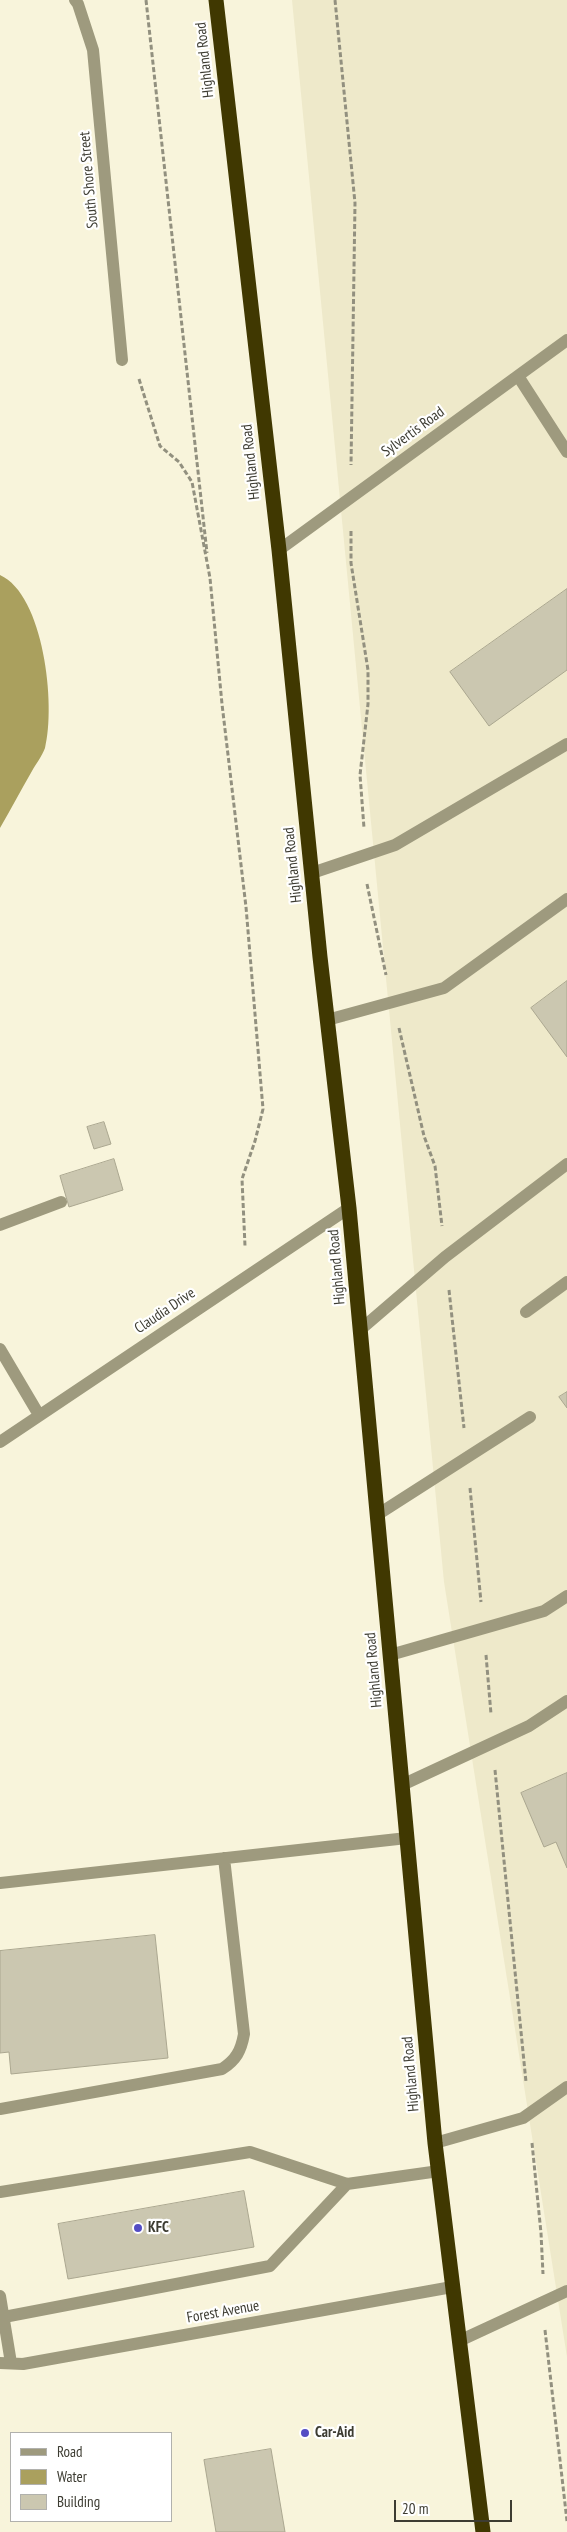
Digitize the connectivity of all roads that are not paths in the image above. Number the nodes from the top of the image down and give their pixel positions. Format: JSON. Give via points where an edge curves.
{"nodes":[{"id":1,"x":75,"y":0,"type":"edge"},
{"id":2,"x":216,"y":0,"type":"edge"},
{"id":3,"x":567,"y":340,"type":"edge"},
{"id":4,"x":122,"y":360,"type":"road end"},
{"id":5,"x":518,"y":376,"type":"junction"},
{"id":6,"x":567,"y":452,"type":"edge"},
{"id":7,"x":279,"y":550,"type":"junction"},
{"id":8,"x":567,"y":744,"type":"edge"},
{"id":9,"x":312,"y":873,"type":"junction"},
{"id":10,"x":567,"y":899,"type":"edge"},
{"id":11,"x":327,"y":1020,"type":"junction"},
{"id":12,"x":567,"y":1164,"type":"edge"},
{"id":13,"x":61,"y":1202,"type":"dead end"},
{"id":14,"x":349,"y":1208,"type":"junction"},
{"id":15,"x":0,"y":1225,"type":"edge"},
{"id":16,"x":567,"y":1282,"type":"edge"},
{"id":17,"x":526,"y":1312,"type":"dead end"},
{"id":18,"x":360,"y":1330,"type":"junction"},
{"id":19,"x":0,"y":1350,"type":"edge"},
{"id":20,"x":39,"y":1415,"type":"junction"},
{"id":21,"x":530,"y":1417,"type":"dead end"},
{"id":22,"x":0,"y":1442,"type":"edge"},
{"id":23,"x":377,"y":1515,"type":"junction"},
{"id":24,"x":567,"y":1596,"type":"edge"},
{"id":25,"x":390,"y":1655,"type":"junction"},
{"id":26,"x":567,"y":1702,"type":"edge"},
{"id":27,"x":402,"y":1785,"type":"junction"},
{"id":28,"x":408,"y":1838,"type":"junction"},
{"id":29,"x":224,"y":1858,"type":"junction"},
{"id":30,"x":0,"y":1883,"type":"edge"},
{"id":31,"x":567,"y":2087,"type":"edge"},
{"id":32,"x":0,"y":2109,"type":"edge"},
{"id":33,"x":435,"y":2144,"type":"junction"},
{"id":34,"x":439,"y":2171,"type":"junction"},
{"id":35,"x":347,"y":2184,"type":"junction"},
{"id":36,"x":0,"y":2192,"type":"edge"},
{"id":37,"x":452,"y":2287,"type":"junction"},
{"id":38,"x":567,"y":2291,"type":"edge"},
{"id":39,"x":0,"y":2296,"type":"edge"},
{"id":40,"x":4,"y":2317,"type":"junction"},
{"id":41,"x":459,"y":2340,"type":"junction"},
{"id":42,"x":6,"y":2363,"type":"edge"},
{"id":43,"x":483,"y":2532,"type":"edge"}],
"edges":[{"from":1,"to":4,"type":"street","name":"South Shore Street","via":[[93,50]]},
{"from":2,"to":7,"type":"highway","name":"Highland Road"},
{"from":3,"to":5,"type":"street","name":"Sylvertis Road"},
{"from":5,"to":6,"type":"street"},
{"from":5,"to":7,"type":"street","name":"Sylvertis Road"},
{"from":7,"to":9,"type":"highway","name":"Highland Road"},
{"from":8,"to":9,"type":"street","via":[[395,845]]},
{"from":9,"to":11,"type":"highway","name":"Highland Road"},
{"from":10,"to":11,"type":"street","via":[[444,988]]},
{"from":11,"to":14,"type":"highway","name":"Highland Road"},
{"from":12,"to":18,"type":"street","via":[[445,1257]]},
{"from":13,"to":15,"type":"street"},
{"from":14,"to":18,"type":"highway","name":"Highland Road"},
{"from":14,"to":20,"type":"street","name":"Claudia Drive"},
{"from":16,"to":17,"type":"street"},
{"from":18,"to":23,"type":"highway","name":"Highland Road"},
{"from":19,"to":20,"type":"street"},
{"from":20,"to":22,"type":"street","name":"Claudia Drive"},
{"from":21,"to":23,"type":"street"},
{"from":23,"to":25,"type":"highway","name":"Highland Road"},
{"from":24,"to":25,"type":"street","via":[[544,1611]]},
{"from":25,"to":27,"type":"highway","name":"Highland Road"},
{"from":26,"to":27,"type":"street","via":[[529,1726]]},
{"from":27,"to":28,"type":"highway","name":"Highland Road"},
{"from":28,"to":29,"type":"street"},
{"from":28,"to":33,"type":"highway","name":"Highland Road"},
{"from":29,"to":30,"type":"street"},
{"from":29,"to":32,"type":"street","via":[[244,2034],[242,2048],[234,2061],[222,2070]]},
{"from":31,"to":33,"type":"street","via":[[523,2118]]},
{"from":33,"to":34,"type":"highway","name":"Highland Road"},
{"from":34,"to":35,"type":"street"},
{"from":34,"to":37,"type":"highway","name":"Highland Road"},
{"from":35,"to":36,"type":"street","via":[[250,2152]]},
{"from":35,"to":40,"type":"street","via":[[270,2266]]},
{"from":37,"to":41,"type":"highway","name":"Highland Road"},
{"from":37,"to":42,"type":"street","name":"Forest Avenue","via":[[33,2362]]},
{"from":38,"to":41,"type":"street"},
{"from":39,"to":40,"type":"street"},
{"from":40,"to":42,"type":"street"},
{"from":41,"to":43,"type":"highway","name":"Highland Road"}]}
